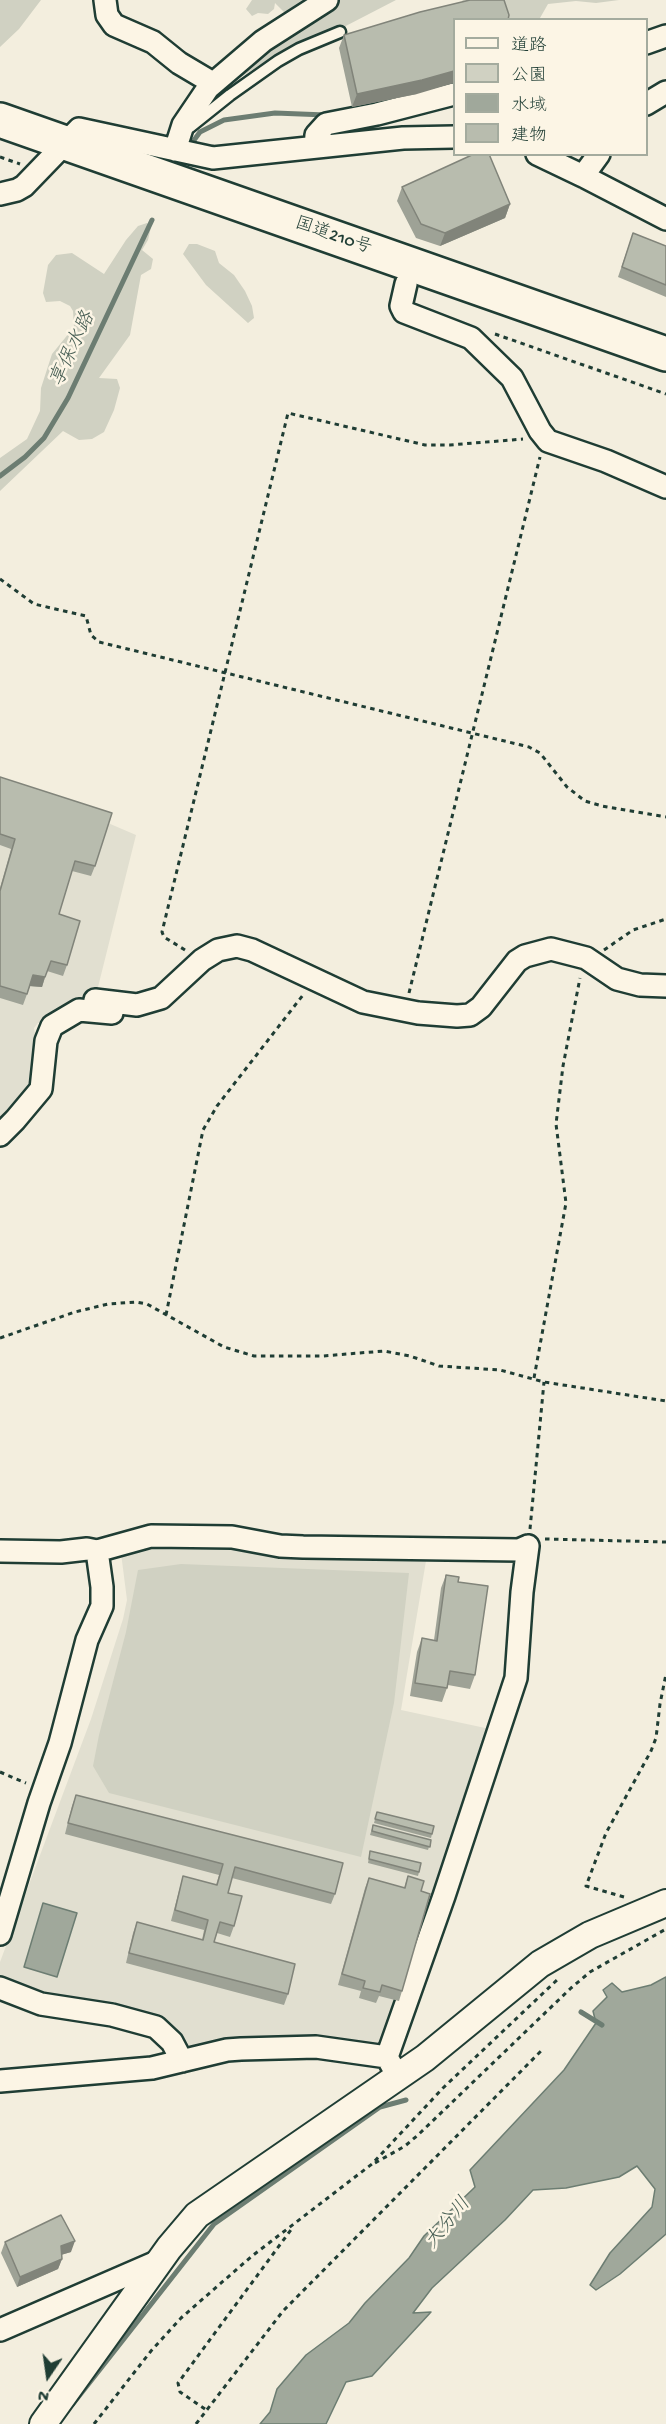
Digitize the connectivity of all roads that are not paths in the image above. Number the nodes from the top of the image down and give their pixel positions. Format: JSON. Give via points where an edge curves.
{"nodes":[{"id":1,"x":105,"y":0,"type":"edge"},
{"id":2,"x":327,"y":0,"type":"edge"},
{"id":3,"x":340,"y":32,"type":"dead end"},
{"id":4,"x":666,"y":36,"type":"edge"},
{"id":5,"x":648,"y":42,"type":"edge"},
{"id":6,"x":208,"y":88,"type":"junction"},
{"id":7,"x":666,"y":92,"type":"edge"},
{"id":8,"x":453,"y":94,"type":"edge"},
{"id":9,"x":648,"y":103,"type":"edge"},
{"id":10,"x":0,"y":120,"type":"edge"},
{"id":11,"x":453,"y":137,"type":"edge"},
{"id":12,"x":0,"y":141,"type":"edge"},
{"id":13,"x":177,"y":144,"type":"junction"},
{"id":14,"x":315,"y":147,"type":"junction"},
{"id":15,"x":58,"y":151,"type":"junction"},
{"id":16,"x":541,"y":156,"type":"edge"},
{"id":17,"x":598,"y":156,"type":"edge"},
{"id":18,"x":584,"y":176,"type":"junction"},
{"id":19,"x":0,"y":194,"type":"edge"},
{"id":20,"x":666,"y":219,"type":"edge"},
{"id":21,"x":406,"y":284,"type":"junction"},
{"id":22,"x":666,"y":354,"type":"edge"},
{"id":23,"x":666,"y":375,"type":"edge"},
{"id":24,"x":666,"y":487,"type":"edge"},
{"id":25,"x":666,"y":986,"type":"edge"},
{"id":26,"x":169,"y":992,"type":"junction"},
{"id":27,"x":95,"y":1000,"type":"dead end"},
{"id":28,"x":0,"y":1134,"type":"edge"},
{"id":29,"x":0,"y":1551,"type":"edge"},
{"id":30,"x":97,"y":1551,"type":"junction"},
{"id":31,"x":666,"y":1903,"type":"edge"},
{"id":32,"x":0,"y":1934,"type":"edge"},
{"id":33,"x":0,"y":1988,"type":"edge"},
{"id":34,"x":182,"y":2061,"type":"junction"},
{"id":35,"x":392,"y":2067,"type":"junction"},
{"id":36,"x":0,"y":2081,"type":"edge"},
{"id":37,"x":159,"y":2261,"type":"junction"},
{"id":38,"x":0,"y":2330,"type":"edge"},
{"id":39,"x":43,"y":2424,"type":"edge"}],
"edges":[{"from":1,"to":6,"type":"street","via":[[107,15],[114,25],[153,42],[206,79]]},
{"from":2,"to":6,"type":"street","via":[[264,41]]},
{"from":3,"to":13,"type":"lane","via":[[278,61],[230,95]]},
{"from":4,"to":5,"type":"street"},
{"from":6,"to":13,"type":"street","via":[[190,113]]},
{"from":7,"to":9,"type":"street"},
{"from":8,"to":14,"type":"street","via":[[327,124],[316,135]]},
{"from":10,"to":15,"type":"highway","name":"国道210号"},
{"from":11,"to":14,"type":"street"},
{"from":12,"to":15,"type":"highway","name":"国道210号"},
{"from":13,"to":14,"type":"street","via":[[213,158]]},
{"from":13,"to":15,"type":"street","via":[[79,129]]},
{"from":15,"to":19,"type":"street","via":[[24,186]]},
{"from":15,"to":21,"type":"highway","name":"国道210号"},
{"from":15,"to":22,"type":"highway","name":"国道210号"},
{"from":16,"to":18,"type":"street"},
{"from":17,"to":18,"type":"street"},
{"from":18,"to":20,"type":"street"},
{"from":21,"to":23,"type":"highway","name":"国道210号"},
{"from":21,"to":24,"type":"street","via":[[401,306],[404,312],[471,338],[512,378],[545,437]]},
{"from":25,"to":26,"type":"street","via":[[617,979],[592,962],[565,951],[545,949],[518,961],[481,1007],[470,1015],[457,1016],[363,1002],[237,946],[218,950],[202,960]]},
{"from":26,"to":27,"type":"street","via":[[137,1005]]},
{"from":26,"to":28,"type":"street","via":[[161,1003],[143,1014],[79,1010],[56,1022],[48,1032],[41,1089]]},
{"from":29,"to":30,"type":"street"},
{"from":30,"to":32,"type":"street","via":[[102,1606],[87,1640],[60,1743]]},
{"from":30,"to":35,"type":"street","via":[[152,1536],[232,1537],[303,1547],[519,1550],[528,1546],[516,1678]]},
{"from":31,"to":35,"type":"street","via":[[558,1953],[523,1976],[432,2053]]},
{"from":33,"to":34,"type":"street","via":[[41,2004],[156,2026],[172,2042]]},
{"from":34,"to":35,"type":"street","via":[[227,2050],[305,2047]]},
{"from":34,"to":36,"type":"street","via":[[141,2069]]},
{"from":35,"to":37,"type":"street","via":[[208,2206],[187,2225]]},
{"from":37,"to":38,"type":"street"},
{"from":37,"to":39,"type":"street"}]}
